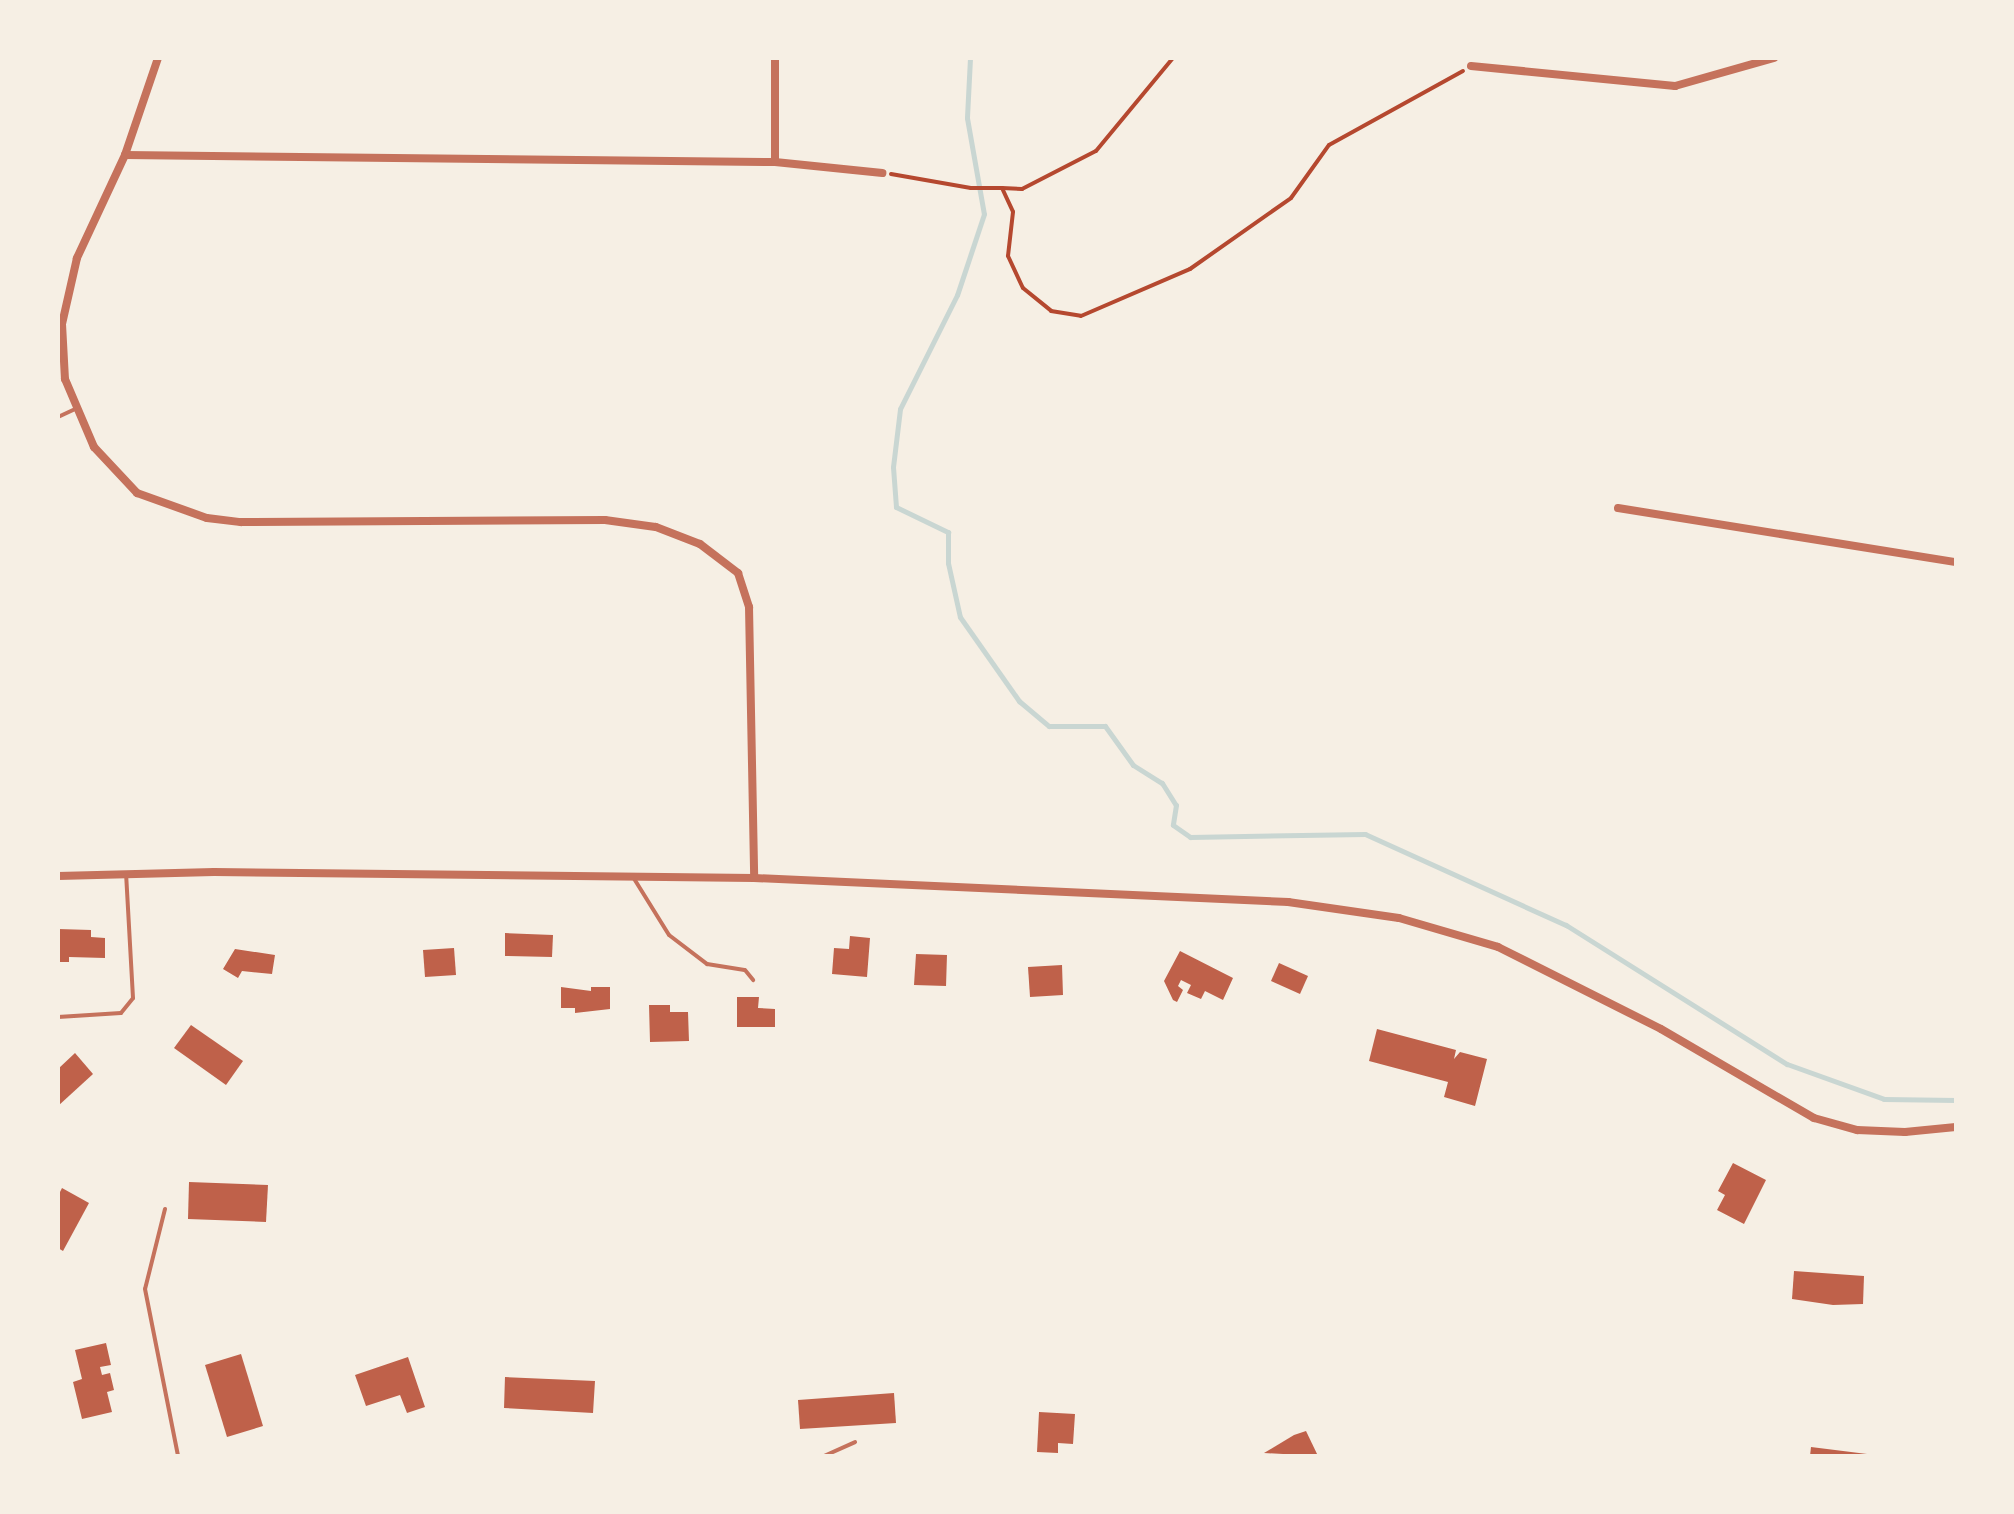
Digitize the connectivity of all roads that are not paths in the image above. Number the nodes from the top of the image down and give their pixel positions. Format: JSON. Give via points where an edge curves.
{"nodes":[{"id":1,"x":158,"y":58,"type":"edge"},
{"id":2,"x":775,"y":58,"type":"edge"},
{"id":3,"x":1774,"y":58,"type":"edge"},
{"id":4,"x":1471,"y":66,"type":"road end"},
{"id":5,"x":125,"y":155,"type":"junction"},
{"id":6,"x":776,"y":162,"type":"junction"},
{"id":7,"x":882,"y":173,"type":"road end"},
{"id":8,"x":76,"y":409,"type":"junction"},
{"id":9,"x":58,"y":417,"type":"edge"},
{"id":10,"x":1618,"y":508,"type":"dead end"},
{"id":11,"x":1956,"y":562,"type":"edge"},
{"id":12,"x":126,"y":874,"type":"junction"},
{"id":13,"x":58,"y":876,"type":"edge"},
{"id":14,"x":633,"y":876,"type":"junction"},
{"id":15,"x":754,"y":878,"type":"junction"},
{"id":16,"x":753,"y":980,"type":"dead end"},
{"id":17,"x":58,"y":1017,"type":"edge"},
{"id":18,"x":1956,"y":1127,"type":"edge"},
{"id":19,"x":165,"y":1209,"type":"dead end"},
{"id":20,"x":855,"y":1442,"type":"dead end"},
{"id":21,"x":178,"y":1456,"type":"edge"},
{"id":22,"x":824,"y":1456,"type":"edge"}],
"edges":[{"from":1,"to":5,"type":"street"},
{"from":2,"to":6,"type":"street"},
{"from":3,"to":4,"type":"street","via":[[1676,86]]},
{"from":5,"to":6,"type":"street"},
{"from":5,"to":8,"type":"street","via":[[77,258],[62,324],[65,379]]},
{"from":6,"to":7,"type":"street"},
{"from":8,"to":9,"type":"lane"},
{"from":8,"to":15,"type":"street","via":[[94,447],[137,493],[185,514],[241,522],[604,520],[656,527],[700,544],[738,574],[749,607]]},
{"from":10,"to":11,"type":"street"},
{"from":12,"to":13,"type":"street"},
{"from":12,"to":14,"type":"street"},
{"from":12,"to":17,"type":"lane","via":[[133,998],[122,1012]]},
{"from":14,"to":15,"type":"street"},
{"from":14,"to":16,"type":"lane","via":[[670,935],[707,964],[745,970]]},
{"from":15,"to":18,"type":"street","via":[[1288,902],[1399,918],[1498,947],[1661,1029],[1814,1118],[1856,1130]]},
{"from":19,"to":21,"type":"lane","via":[[145,1290]]},
{"from":20,"to":22,"type":"lane"}]}
